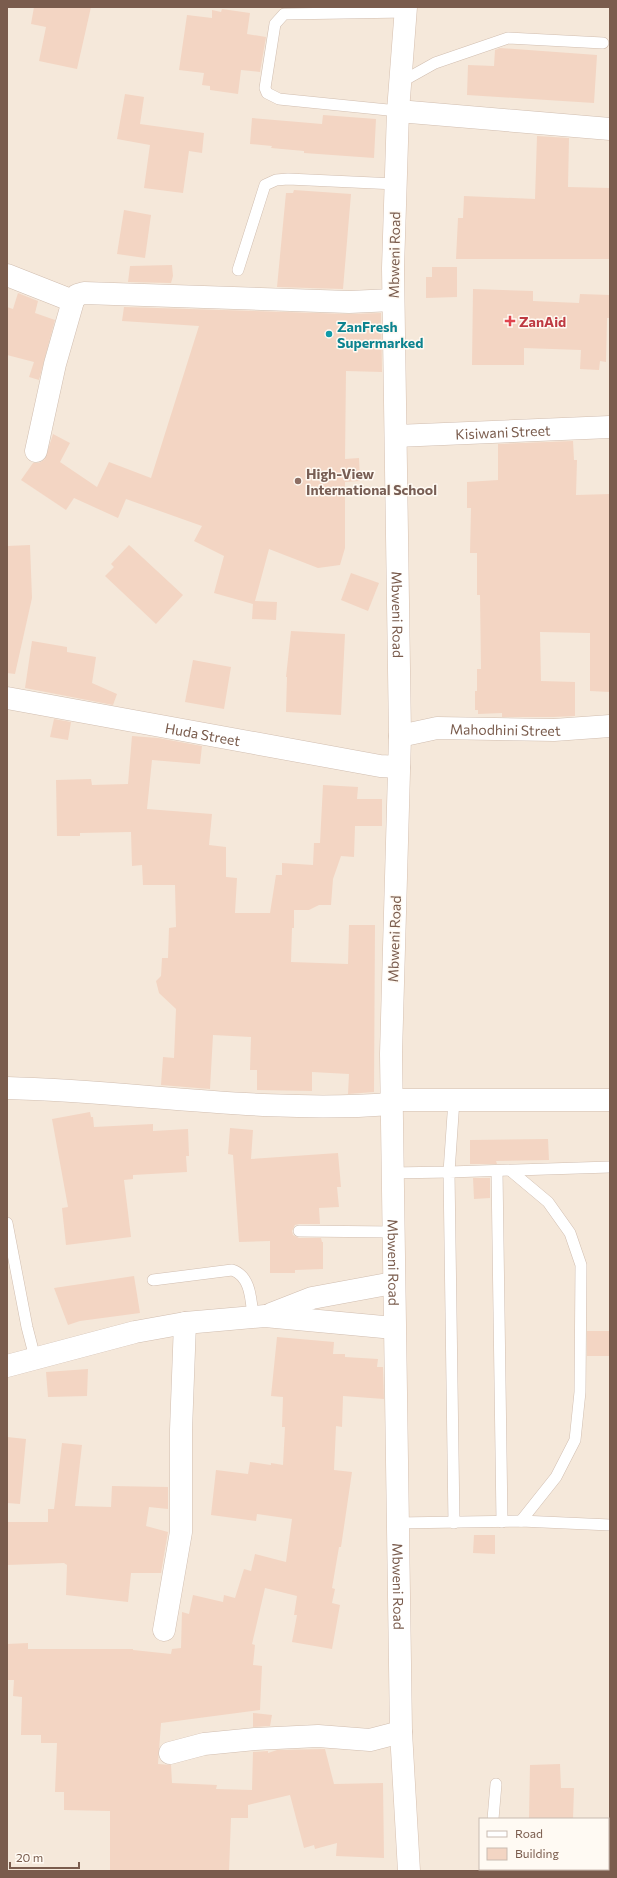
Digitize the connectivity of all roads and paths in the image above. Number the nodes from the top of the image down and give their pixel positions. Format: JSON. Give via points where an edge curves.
{"nodes":[{"id":1,"x":406,"y":10,"type":"edge"},
{"id":2,"x":603,"y":43,"type":"dead end"},
{"id":3,"x":401,"y":82,"type":"junction"},
{"id":4,"x":398,"y":111,"type":"junction"},
{"id":5,"x":610,"y":129,"type":"edge"},
{"id":6,"x":396,"y":184,"type":"junction"},
{"id":7,"x":238,"y":270,"type":"dead end"},
{"id":8,"x":7,"y":274,"type":"edge"},
{"id":9,"x":393,"y":300,"type":"junction"},
{"id":10,"x":73,"y":301,"type":"junction"},
{"id":11,"x":610,"y":427,"type":"edge"},
{"id":12,"x":396,"y":436,"type":"junction"},
{"id":13,"x":36,"y":451,"type":"dead end"},
{"id":14,"x":7,"y":698,"type":"edge"},
{"id":15,"x":610,"y":726,"type":"edge"},
{"id":16,"x":400,"y":736,"type":"junction"},
{"id":17,"x":400,"y":768,"type":"junction"},
{"id":18,"x":7,"y":1088,"type":"edge"},
{"id":19,"x":454,"y":1100,"type":"junction"},
{"id":20,"x":610,"y":1100,"type":"edge"},
{"id":21,"x":391,"y":1102,"type":"junction"},
{"id":22,"x":610,"y":1167,"type":"edge"},
{"id":23,"x":498,"y":1171,"type":"junction"},
{"id":24,"x":511,"y":1171,"type":"junction"},
{"id":25,"x":450,"y":1172,"type":"junction"},
{"id":26,"x":392,"y":1173,"type":"junction"},
{"id":27,"x":7,"y":1223,"type":"edge"},
{"id":28,"x":299,"y":1231,"type":"dead end"},
{"id":29,"x":393,"y":1232,"type":"junction"},
{"id":30,"x":153,"y":1280,"type":"dead end"},
{"id":31,"x":393,"y":1283,"type":"junction"},
{"id":32,"x":259,"y":1316,"type":"junction"},
{"id":33,"x":185,"y":1323,"type":"junction"},
{"id":34,"x":394,"y":1328,"type":"junction"},
{"id":35,"x":35,"y":1358,"type":"junction"},
{"id":36,"x":7,"y":1366,"type":"edge"},
{"id":37,"x":521,"y":1521,"type":"junction"},
{"id":38,"x":502,"y":1522,"type":"junction"},
{"id":39,"x":397,"y":1523,"type":"junction"},
{"id":40,"x":454,"y":1523,"type":"junction"},
{"id":41,"x":610,"y":1525,"type":"edge"},
{"id":42,"x":164,"y":1630,"type":"dead end"},
{"id":43,"x":401,"y":1732,"type":"junction"},
{"id":44,"x":170,"y":1754,"type":"dead end"},
{"id":45,"x":496,"y":1784,"type":"dead end"},
{"id":46,"x":493,"y":1818,"type":"edge"},
{"id":47,"x":409,"y":1871,"type":"edge"}],
"edges":[{"from":1,"to":3,"type":"street","name":"Mbweni Road"},
{"from":1,"to":4,"type":"lane","via":[[284,14],[275,24],[265,88],[268,93],[279,99]]},
{"from":2,"to":3,"type":"lane","via":[[508,38],[435,63]]},
{"from":3,"to":4,"type":"street","name":"Mbweni Road"},
{"from":4,"to":5,"type":"street"},
{"from":4,"to":6,"type":"street","name":"Mbweni Road"},
{"from":6,"to":7,"type":"lane","via":[[276,180],[265,186]]},
{"from":6,"to":9,"type":"street","name":"Mbweni Road"},
{"from":8,"to":10,"type":"street"},
{"from":9,"to":10,"type":"street","via":[[349,302],[84,293],[76,295]]},
{"from":9,"to":12,"type":"street","name":"Mbweni Road"},
{"from":10,"to":13,"type":"street","via":[[55,364]]},
{"from":11,"to":12,"type":"street","name":"Kisiwani Street"},
{"from":12,"to":16,"type":"street","name":"Mbweni Road"},
{"from":14,"to":17,"type":"street","name":"Huda Street"},
{"from":15,"to":16,"type":"street","name":"Mahodhini Street","via":[[554,730],[437,728]]},
{"from":16,"to":17,"type":"street","name":"Mbweni Road"},
{"from":17,"to":21,"type":"street","name":"Mbweni Road","via":[[390,1054]]},
{"from":18,"to":21,"type":"street","via":[[59,1089],[215,1102],[354,1107]]},
{"from":19,"to":20,"type":"street"},
{"from":19,"to":21,"type":"street"},
{"from":19,"to":25,"type":"lane"},
{"from":21,"to":26,"type":"street","name":"Mbweni Road"},
{"from":22,"to":24,"type":"lane"},
{"from":23,"to":24,"type":"lane"},
{"from":23,"to":25,"type":"lane"},
{"from":23,"to":38,"type":"lane"},
{"from":24,"to":37,"type":"lane","via":[[548,1202],[570,1233],[581,1265],[580,1392],[575,1440],[556,1476]]},
{"from":25,"to":26,"type":"lane"},
{"from":25,"to":40,"type":"lane"},
{"from":26,"to":29,"type":"street","name":"Mbweni Road"},
{"from":27,"to":35,"type":"lane"},
{"from":28,"to":29,"type":"lane"},
{"from":29,"to":31,"type":"street","name":"Mbweni Road"},
{"from":30,"to":32,"type":"lane","via":[[232,1270],[238,1272],[248,1286]]},
{"from":31,"to":32,"type":"street","via":[[312,1298]]},
{"from":31,"to":34,"type":"street","name":"Mbweni Road"},
{"from":32,"to":33,"type":"street"},
{"from":32,"to":34,"type":"street"},
{"from":33,"to":35,"type":"street","via":[[136,1332]]},
{"from":33,"to":42,"type":"street","via":[[181,1532]]},
{"from":34,"to":39,"type":"street","name":"Mbweni Road"},
{"from":35,"to":36,"type":"street"},
{"from":37,"to":38,"type":"lane"},
{"from":37,"to":41,"type":"lane"},
{"from":38,"to":40,"type":"lane"},
{"from":39,"to":40,"type":"lane"},
{"from":39,"to":43,"type":"street","name":"Mbweni Road"},
{"from":43,"to":44,"type":"street","via":[[370,1740],[318,1736],[255,1739],[204,1744]]},
{"from":43,"to":47,"type":"street","name":"Mbweni Road"},
{"from":45,"to":46,"type":"lane"}]}
